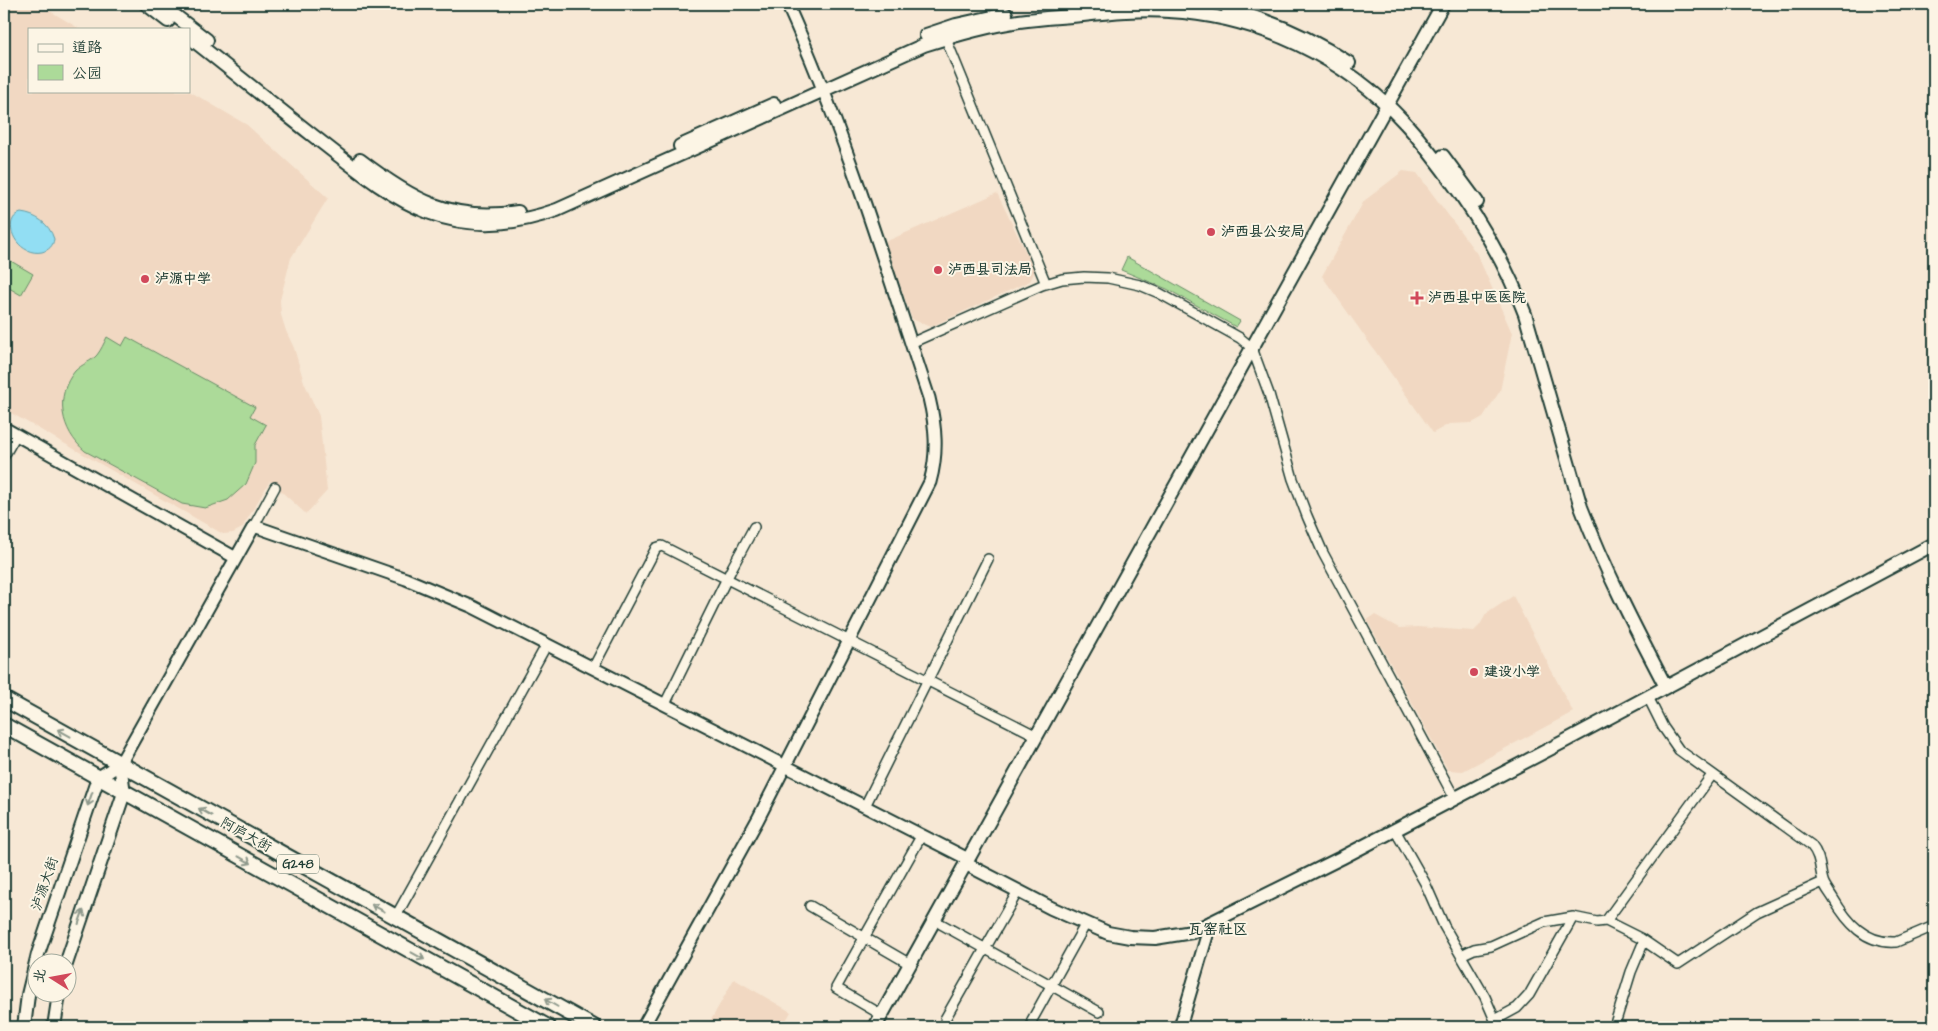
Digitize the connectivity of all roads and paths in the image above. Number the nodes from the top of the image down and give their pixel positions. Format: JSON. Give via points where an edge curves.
{"nodes":[{"id":1,"x":146,"y":4,"type":"edge"},
{"id":2,"x":160,"y":4,"type":"edge"},
{"id":3,"x":787,"y":4,"type":"edge"},
{"id":4,"x":1105,"y":4,"type":"edge"},
{"id":5,"x":1188,"y":4,"type":"edge"},
{"id":6,"x":1443,"y":4,"type":"edge"},
{"id":7,"x":1452,"y":4,"type":"edge"},
{"id":8,"x":177,"y":28,"type":"edge"},
{"id":9,"x":944,"y":34,"type":"junction"},
{"id":10,"x":190,"y":38,"type":"edge"},
{"id":11,"x":823,"y":86,"type":"junction"},
{"id":12,"x":1392,"y":104,"type":"junction"},
{"id":13,"x":1046,"y":284,"type":"junction"},
{"id":14,"x":911,"y":343,"type":"junction"},
{"id":15,"x":1254,"y":352,"type":"junction"},
{"id":16,"x":4,"y":428,"type":"edge"},
{"id":17,"x":16,"y":434,"type":"junction"},
{"id":18,"x":4,"y":456,"type":"edge"},
{"id":19,"x":275,"y":487,"type":"dead end"},
{"id":20,"x":754,"y":527,"type":"dead end"},
{"id":21,"x":253,"y":528,"type":"junction"},
{"id":22,"x":1934,"y":538,"type":"edge"},
{"id":23,"x":1934,"y":544,"type":"edge"},
{"id":24,"x":236,"y":558,"type":"junction"},
{"id":25,"x":988,"y":559,"type":"dead end"},
{"id":26,"x":727,"y":578,"type":"junction"},
{"id":27,"x":850,"y":640,"type":"junction"},
{"id":28,"x":545,"y":647,"type":"junction"},
{"id":29,"x":593,"y":668,"type":"junction"},
{"id":30,"x":928,"y":680,"type":"junction"},
{"id":31,"x":1669,"y":683,"type":"junction"},
{"id":32,"x":1648,"y":697,"type":"junction"},
{"id":33,"x":4,"y":699,"type":"edge"},
{"id":34,"x":665,"y":704,"type":"junction"},
{"id":35,"x":4,"y":725,"type":"edge"},
{"id":36,"x":1036,"y":736,"type":"junction"},
{"id":37,"x":120,"y":764,"type":"junction"},
{"id":38,"x":784,"y":769,"type":"junction"},
{"id":39,"x":1712,"y":775,"type":"junction"},
{"id":40,"x":98,"y":778,"type":"junction"},
{"id":41,"x":124,"y":792,"type":"junction"},
{"id":42,"x":1453,"y":797,"type":"junction"},
{"id":43,"x":865,"y":806,"type":"junction"},
{"id":44,"x":1395,"y":830,"type":"junction"},
{"id":45,"x":919,"y":840,"type":"junction"},
{"id":46,"x":970,"y":863,"type":"junction"},
{"id":47,"x":1823,"y":882,"type":"junction"},
{"id":48,"x":1018,"y":891,"type":"junction"},
{"id":49,"x":810,"y":906,"type":"dead end"},
{"id":50,"x":1572,"y":917,"type":"junction"},
{"id":51,"x":395,"y":918,"type":"junction"},
{"id":52,"x":1606,"y":921,"type":"junction"},
{"id":53,"x":1212,"y":922,"type":"junction"},
{"id":54,"x":941,"y":924,"type":"junction"},
{"id":55,"x":1085,"y":925,"type":"junction"},
{"id":56,"x":1934,"y":926,"type":"edge"},
{"id":57,"x":864,"y":938,"type":"junction"},
{"id":58,"x":1644,"y":941,"type":"junction"},
{"id":59,"x":985,"y":948,"type":"junction"},
{"id":60,"x":69,"y":954,"type":"edge"},
{"id":61,"x":1461,"y":955,"type":"junction"},
{"id":62,"x":910,"y":964,"type":"junction"},
{"id":63,"x":1051,"y":985,"type":"junction"},
{"id":64,"x":57,"y":1004,"type":"edge"},
{"id":65,"x":1099,"y":1012,"type":"dead end"},
{"id":66,"x":945,"y":1019,"type":"dead end"},
{"id":67,"x":1032,"y":1020,"type":"dead end"},
{"id":68,"x":883,"y":1021,"type":"edge"},
{"id":69,"x":1496,"y":1024,"type":"edge"},
{"id":70,"x":24,"y":1027,"type":"edge"},
{"id":71,"x":54,"y":1027,"type":"edge"},
{"id":72,"x":548,"y":1027,"type":"edge"},
{"id":73,"x":594,"y":1027,"type":"edge"},
{"id":74,"x":643,"y":1027,"type":"edge"},
{"id":75,"x":875,"y":1027,"type":"edge"},
{"id":76,"x":1180,"y":1027,"type":"edge"},
{"id":77,"x":1614,"y":1027,"type":"edge"}],
"edges":[{"from":1,"to":8,"type":"main road"},
{"from":2,"to":11,"type":"main road","via":[[388,182],[426,202],[464,213],[504,214],[554,202]]},
{"from":3,"to":11,"type":"street"},
{"from":4,"to":9,"type":"main road","via":[[1017,12],[975,21]]},
{"from":5,"to":12,"type":"main road","via":[[1234,12],[1282,27],[1339,57],[1370,79]]},
{"from":6,"to":12,"type":"main road"},
{"from":7,"to":12,"type":"main road"},
{"from":9,"to":11,"type":"main road"},
{"from":9,"to":12,"type":"main road","via":[[1018,21],[1117,11],[1168,11],[1214,16],[1251,25],[1306,48]]},
{"from":9,"to":13,"type":"street"},
{"from":10,"to":11,"type":"main road","via":[[389,193],[436,215],[477,223],[519,221],[557,210]]},
{"from":11,"to":14,"type":"street"},
{"from":12,"to":15,"type":"main road"},
{"from":12,"to":31,"type":"main road","via":[[1458,190],[1488,236],[1514,286],[1530,328],[1591,533],[1616,592]]},
{"from":13,"to":14,"type":"street"},
{"from":13,"to":15,"type":"street","via":[[1096,277],[1140,285],[1240,338]]},
{"from":14,"to":27,"type":"street","via":[[934,418],[933,471]]},
{"from":15,"to":36,"type":"main road"},
{"from":15,"to":42,"type":"street","via":[[1293,479],[1323,554]]},
{"from":15,"to":46,"type":"main road"},
{"from":16,"to":17,"type":"street"},
{"from":17,"to":18,"type":"street"},
{"from":17,"to":24,"type":"street"},
{"from":19,"to":21,"type":"street"},
{"from":20,"to":26,"type":"street"},
{"from":21,"to":24,"type":"street"},
{"from":21,"to":28,"type":"street","via":[[430,594]]},
{"from":22,"to":31,"type":"main road"},
{"from":23,"to":31,"type":"main road"},
{"from":24,"to":37,"type":"street"},
{"from":25,"to":30,"type":"street"},
{"from":26,"to":27,"type":"street"},
{"from":26,"to":29,"type":"street","via":[[665,546],[656,548]]},
{"from":26,"to":34,"type":"street"},
{"from":27,"to":30,"type":"street"},
{"from":27,"to":38,"type":"street"},
{"from":28,"to":29,"type":"street"},
{"from":28,"to":38,"type":"street"},
{"from":28,"to":51,"type":"street"},
{"from":29,"to":34,"type":"street"},
{"from":30,"to":36,"type":"street"},
{"from":30,"to":43,"type":"street"},
{"from":31,"to":32,"type":"main road"},
{"from":31,"to":42,"type":"main road"},
{"from":32,"to":39,"type":"street","via":[[1679,750]]},
{"from":32,"to":42,"type":"main road"},
{"from":37,"to":33,"type":"highway","name":"阿庐大街","number":"G248","one_way":true},
{"from":34,"to":38,"type":"street"},
{"from":35,"to":40,"type":"highway","name":"阿庐大街","number":"G248"},
{"from":36,"to":46,"type":"main road"},
{"from":37,"to":40,"type":"main road"},
{"from":37,"to":41,"type":"main road"},
{"from":51,"to":37,"type":"highway","name":"阿庐大街","number":"G248","one_way":true},
{"from":38,"to":43,"type":"street"},
{"from":38,"to":45,"type":"street"},
{"from":38,"to":74,"type":"street"},
{"from":39,"to":47,"type":"street","via":[[1811,845],[1820,859]]},
{"from":39,"to":52,"type":"street"},
{"from":40,"to":41,"type":"highway","name":"阿庐大街","number":"G248"},
{"from":40,"to":70,"type":"main road","name":"泸源大街","one_way":true,"via":[[38,954]]},
{"from":60,"to":41,"type":"main road","one_way":true},
{"from":41,"to":72,"type":"highway","name":"阿庐大街","number":"G248","one_way":true},
{"from":42,"to":44,"type":"main road"},
{"from":42,"to":46,"type":"main road","via":[[1190,927],[1167,932],[1131,932],[1099,924]]},
{"from":43,"to":46,"type":"street"},
{"from":44,"to":53,"type":"main road"},
{"from":44,"to":61,"type":"street"},
{"from":45,"to":46,"type":"street"},
{"from":45,"to":57,"type":"street"},
{"from":46,"to":48,"type":"main road"},
{"from":46,"to":54,"type":"main road"},
{"from":46,"to":62,"type":"main road"},
{"from":47,"to":56,"type":"street","via":[[1843,914],[1871,938],[1896,942]]},
{"from":47,"to":58,"type":"street","via":[[1757,912],[1678,964]]},
{"from":48,"to":55,"type":"main road"},
{"from":48,"to":59,"type":"street"},
{"from":49,"to":57,"type":"street"},
{"from":50,"to":52,"type":"street"},
{"from":50,"to":61,"type":"street","via":[[1544,922],[1491,946],[1474,948]]},
{"from":50,"to":69,"type":"street","via":[[1529,995]]},
{"from":73,"to":51,"type":"highway","name":"阿庐大街","number":"G248","one_way":true},
{"from":52,"to":58,"type":"street"},
{"from":53,"to":55,"type":"main road","via":[[1192,932],[1155,938],[1119,936]]},
{"from":53,"to":76,"type":"street"},
{"from":54,"to":59,"type":"street"},
{"from":54,"to":68,"type":"main road"},
{"from":55,"to":63,"type":"street"},
{"from":57,"to":62,"type":"street"},
{"from":57,"to":68,"type":"street","via":[[836,988]]},
{"from":58,"to":77,"type":"street"},
{"from":59,"to":63,"type":"street"},
{"from":59,"to":66,"type":"street"},
{"from":61,"to":69,"type":"street"},
{"from":62,"to":68,"type":"main road"},
{"from":63,"to":65,"type":"street"},
{"from":63,"to":67,"type":"street"},
{"from":64,"to":71,"type":"main road"},
{"from":68,"to":75,"type":"main road"}]}
